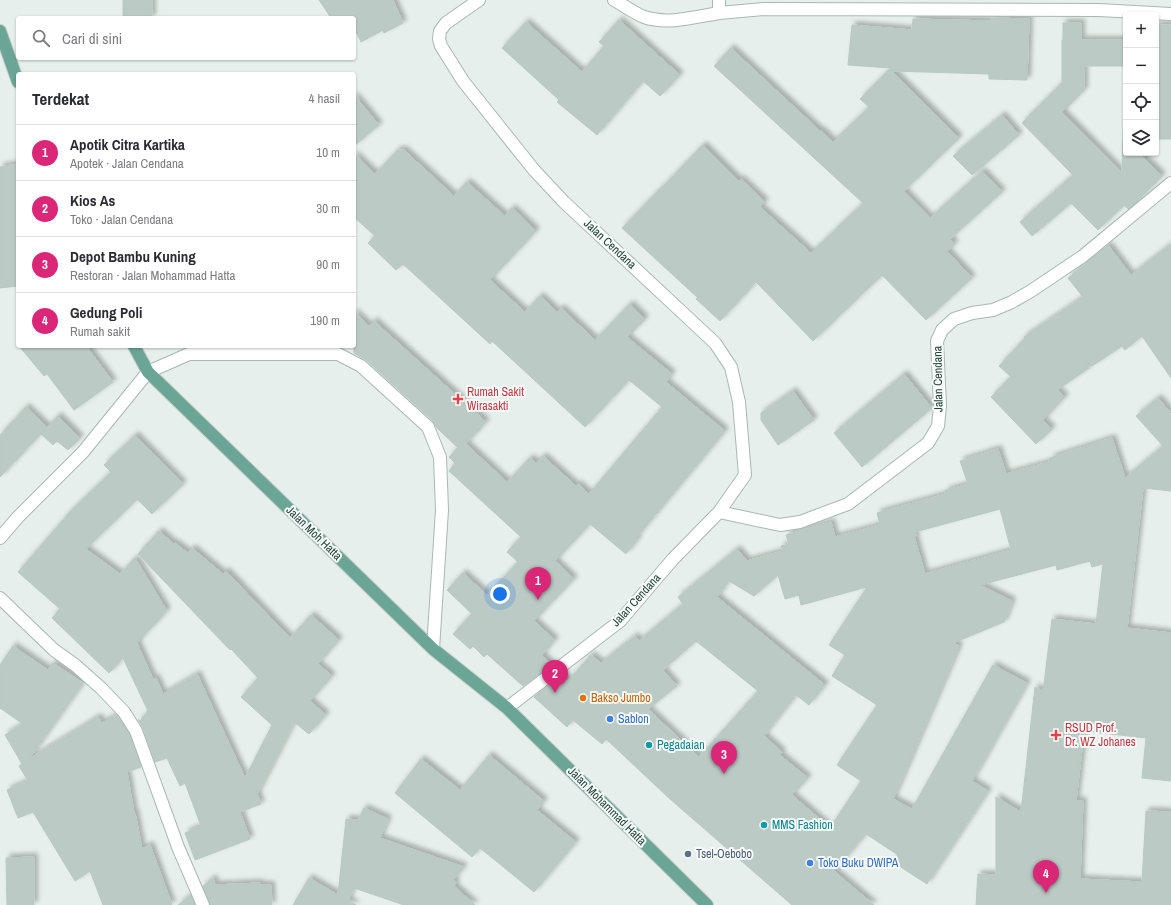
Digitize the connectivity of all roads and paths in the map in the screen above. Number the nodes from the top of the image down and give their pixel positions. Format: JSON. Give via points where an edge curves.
{"nodes":[{"id":1,"x":479,"y":0,"type":"edge"},
{"id":2,"x":614,"y":0,"type":"edge"},
{"id":3,"x":719,"y":0,"type":"edge"},
{"id":4,"x":719,"y":13,"type":"junction"},
{"id":5,"x":1171,"y":14,"type":"edge"},
{"id":6,"x":0,"y":31,"type":"edge"},
{"id":7,"x":16,"y":76,"type":"edge"},
{"id":8,"x":1171,"y":183,"type":"edge"},
{"id":9,"x":135,"y":348,"type":"edge"},
{"id":10,"x":148,"y":372,"type":"junction"},
{"id":11,"x":719,"y":512,"type":"junction"},
{"id":12,"x":0,"y":538,"type":"edge"},
{"id":13,"x":0,"y":598,"type":"edge"},
{"id":14,"x":433,"y":649,"type":"junction"},
{"id":15,"x":507,"y":708,"type":"junction"},
{"id":16,"x":204,"y":905,"type":"edge"},
{"id":17,"x":707,"y":905,"type":"edge"}],
"edges":[{"from":1,"to":11,"type":"street","name":"Jalan Cendana","via":[[446,23],[440,31],[441,46],[463,81],[534,170],[564,202],[715,343],[732,367],[739,402],[745,475]]},
{"from":2,"to":4,"type":"street","via":[[643,16],[659,20]]},
{"from":3,"to":4,"type":"street"},
{"from":4,"to":5,"type":"street","via":[[764,9],[1099,10]]},
{"from":6,"to":7,"type":"main road"},
{"from":8,"to":11,"type":"street","name":"Jalan Cendana","via":[[1083,256],[1031,292],[993,310],[954,319],[942,330],[937,341],[940,406],[938,426],[928,443],[848,504],[800,522],[780,525]]},
{"from":9,"to":10,"type":"main road","name":"Jalan Moh Hatta"},
{"from":10,"to":12,"type":"street","via":[[83,452]]},
{"from":10,"to":14,"type":"main road","name":"Jalan Moh Hatta"},
{"from":10,"to":14,"type":"street","via":[[189,354],[338,354],[361,366],[428,427],[440,458],[442,510]]},
{"from":11,"to":15,"type":"street","name":"Jalan Cendana","via":[[673,559],[620,621]]},
{"from":13,"to":16,"type":"street","via":[[54,650],[76,665],[124,712],[136,731],[178,847]]},
{"from":14,"to":15,"type":"main road","name":"Jalan Moh Hatta"},
{"from":15,"to":17,"type":"main road","name":"Jalan Mohammad Hatta"}]}
